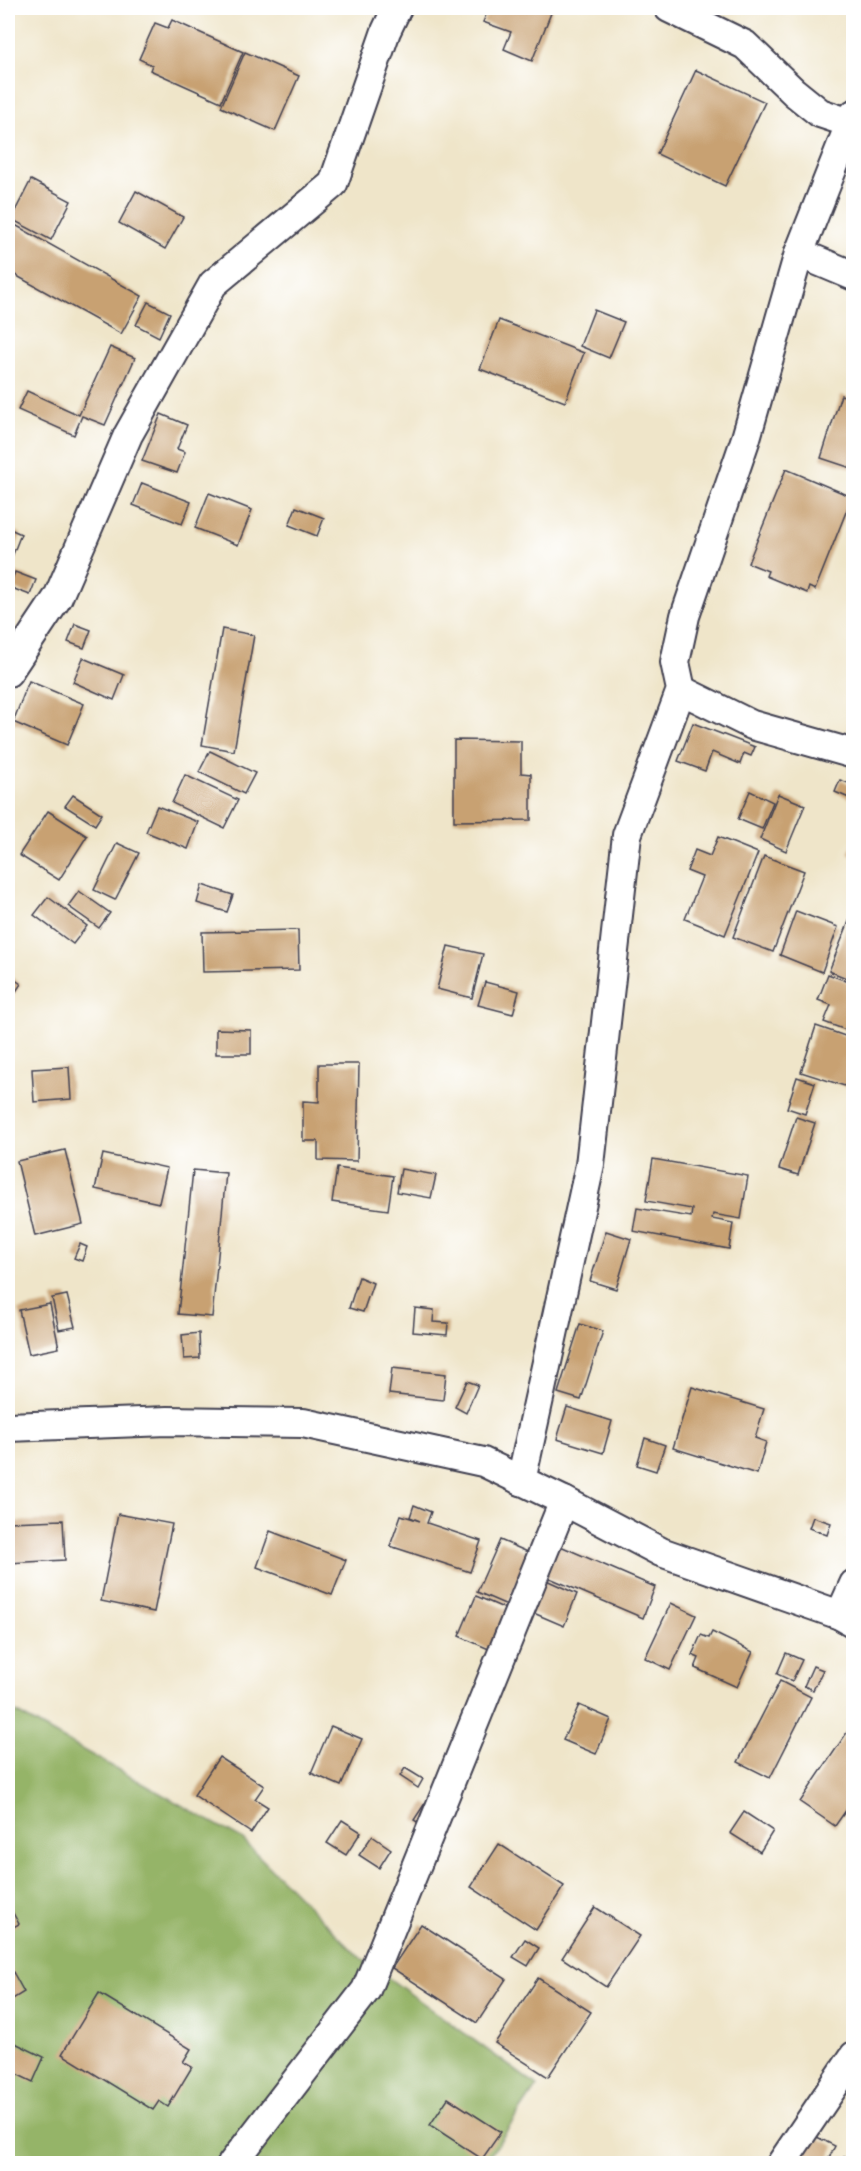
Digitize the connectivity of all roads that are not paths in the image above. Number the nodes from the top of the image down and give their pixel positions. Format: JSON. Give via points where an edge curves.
{"nodes":[{"id":1,"x":397,"y":8,"type":"edge"},
{"id":2,"x":669,"y":8,"type":"edge"},
{"id":3,"x":852,"y":118,"type":"edge"},
{"id":4,"x":799,"y":253,"type":"junction"},
{"id":5,"x":854,"y":276,"type":"edge"},
{"id":6,"x":8,"y":672,"type":"edge"},
{"id":7,"x":681,"y":690,"type":"junction"},
{"id":8,"x":854,"y":754,"type":"edge"},
{"id":9,"x":8,"y":1427,"type":"edge"},
{"id":10,"x":521,"y":1481,"type":"junction"},
{"id":11,"x":564,"y":1501,"type":"junction"},
{"id":12,"x":854,"y":1584,"type":"edge"},
{"id":13,"x":847,"y":1619,"type":"edge"},
{"id":14,"x":854,"y":2056,"type":"edge"},
{"id":15,"x":232,"y":2163,"type":"edge"},
{"id":16,"x":781,"y":2163,"type":"edge"}],
"edges":[{"from":1,"to":6,"type":"street","via":[[333,184],[213,284],[128,435],[57,597]]},
{"from":2,"to":3,"type":"street","via":[[746,45],[820,112]]},
{"from":3,"to":4,"type":"street"},
{"from":4,"to":5,"type":"street"},
{"from":4,"to":7,"type":"street","via":[[746,438],[685,616],[675,662]]},
{"from":7,"to":8,"type":"street","via":[[752,725]]},
{"from":7,"to":10,"type":"street","via":[[627,836],[590,1165]]},
{"from":9,"to":10,"type":"street","via":[[168,1421],[303,1423],[483,1462]]},
{"from":10,"to":11,"type":"street"},
{"from":11,"to":13,"type":"street","via":[[661,1552]]},
{"from":11,"to":15,"type":"street","via":[[366,1990]]},
{"from":12,"to":13,"type":"street"},
{"from":14,"to":16,"type":"street"}]}
